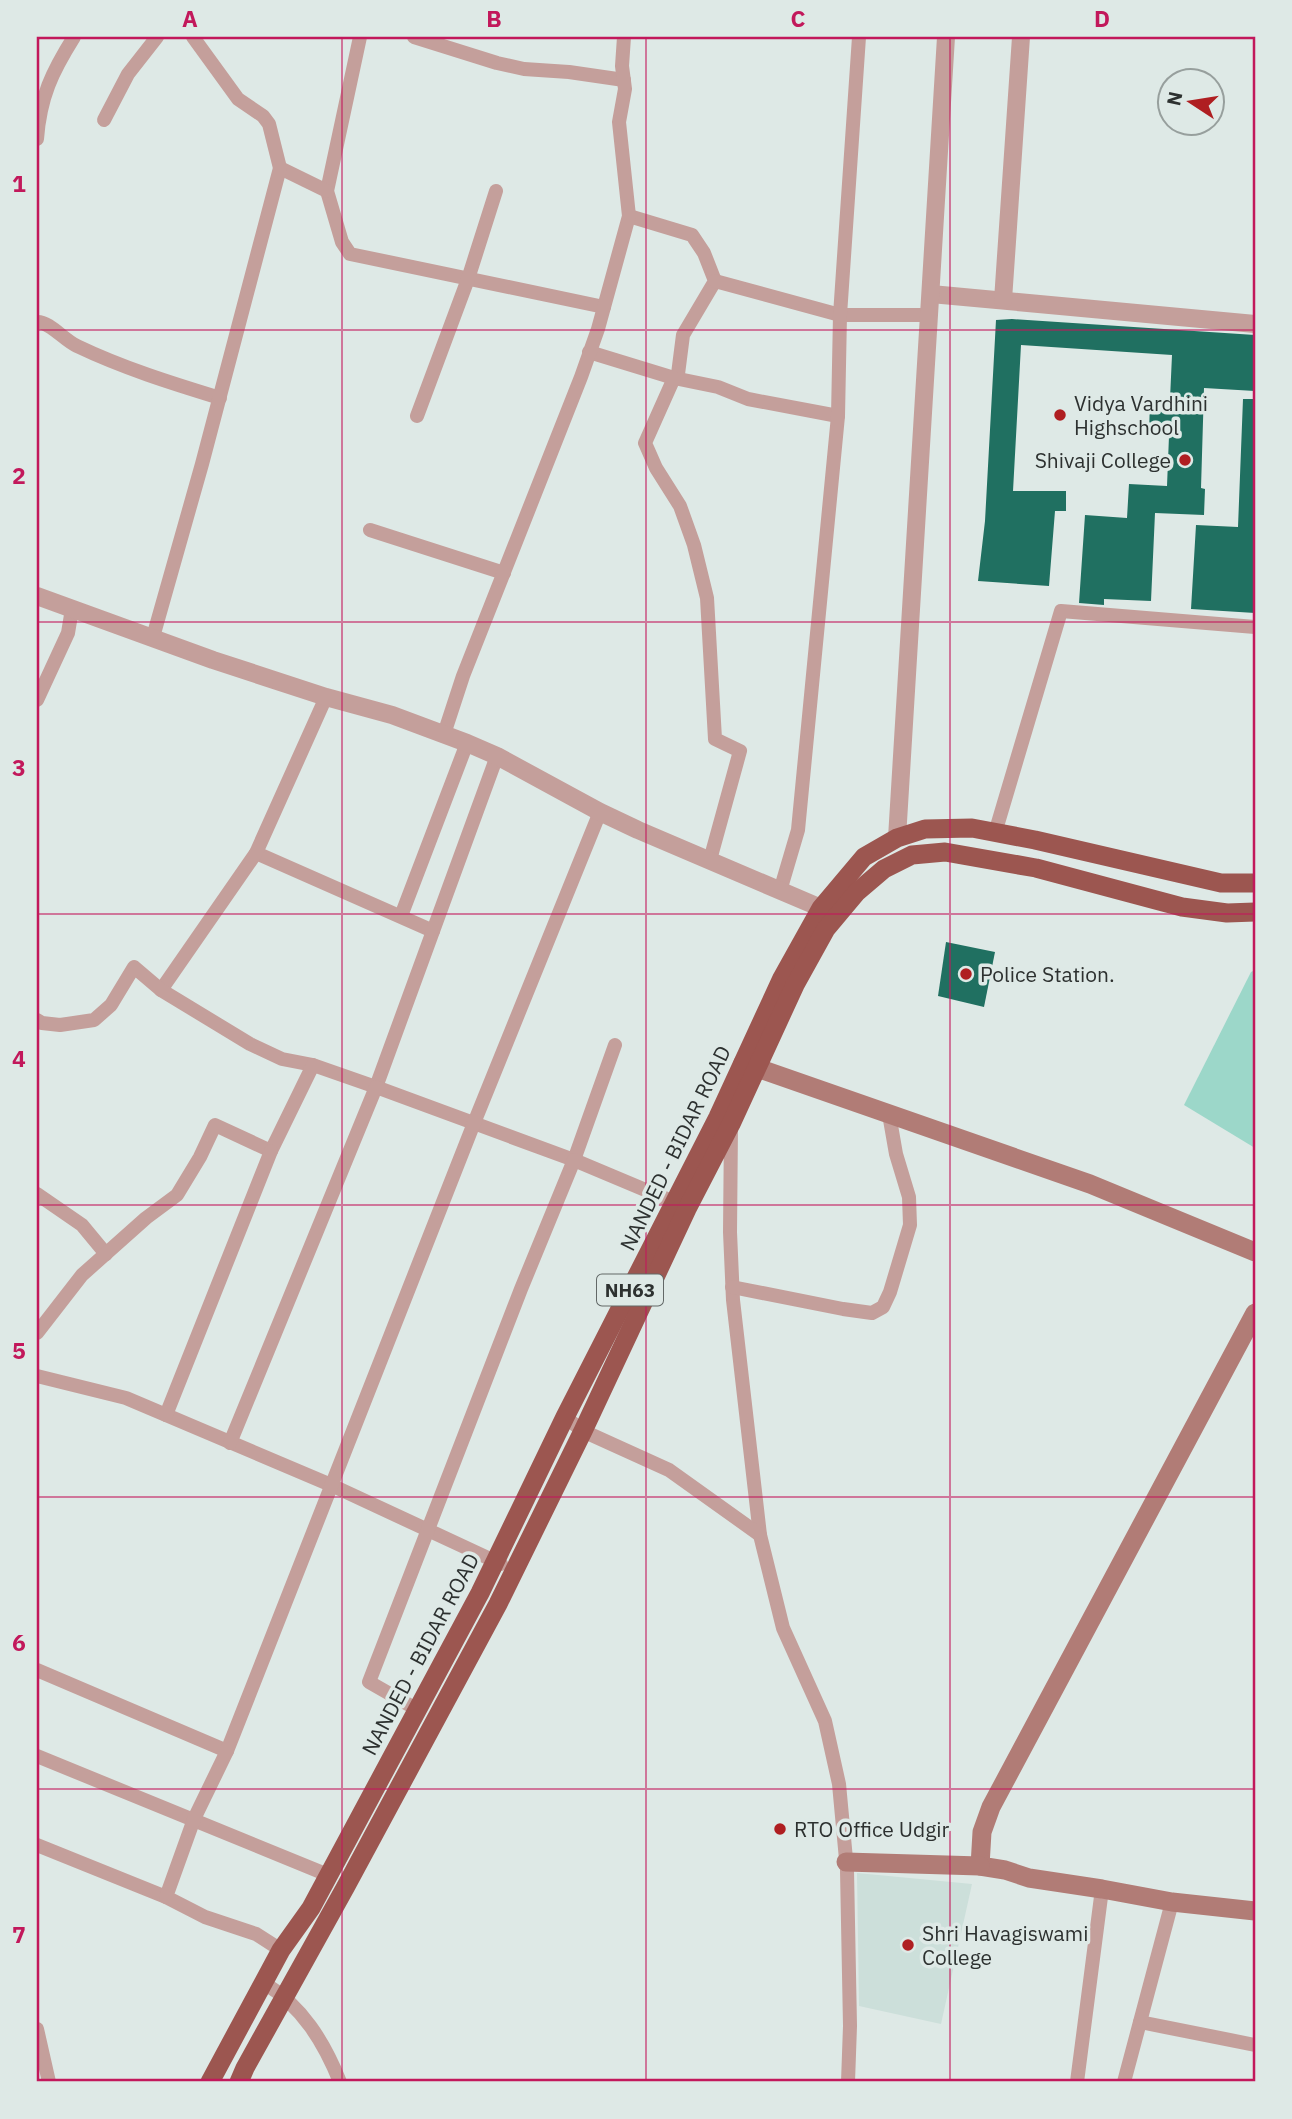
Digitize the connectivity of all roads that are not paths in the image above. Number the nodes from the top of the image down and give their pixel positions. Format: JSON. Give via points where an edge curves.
{"nodes":[{"id":1,"x":74,"y":37,"type":"edge"},
{"id":2,"x":157,"y":37,"type":"edge"},
{"id":3,"x":194,"y":37,"type":"edge"},
{"id":4,"x":360,"y":37,"type":"edge"},
{"id":5,"x":414,"y":37,"type":"edge"},
{"id":6,"x":624,"y":37,"type":"edge"},
{"id":7,"x":859,"y":37,"type":"edge"},
{"id":8,"x":946,"y":37,"type":"edge"},
{"id":9,"x":1021,"y":37,"type":"edge"},
{"id":10,"x":624,"y":80,"type":"junction"},
{"id":11,"x":104,"y":120,"type":"dead end"},
{"id":12,"x":37,"y":139,"type":"edge"},
{"id":13,"x":280,"y":168,"type":"junction"},
{"id":14,"x":327,"y":191,"type":"junction"},
{"id":15,"x":496,"y":191,"type":"dead end"},
{"id":16,"x":629,"y":216,"type":"junction"},
{"id":17,"x":468,"y":279,"type":"junction"},
{"id":18,"x":715,"y":281,"type":"junction"},
{"id":19,"x":931,"y":293,"type":"junction"},
{"id":20,"x":1003,"y":300,"type":"junction"},
{"id":21,"x":604,"y":307,"type":"junction"},
{"id":22,"x":840,"y":315,"type":"junction"},
{"id":23,"x":930,"y":315,"type":"junction"},
{"id":24,"x":37,"y":322,"type":"edge"},
{"id":25,"x":1255,"y":324,"type":"edge"},
{"id":26,"x":589,"y":352,"type":"junction"},
{"id":27,"x":674,"y":378,"type":"junction"},
{"id":28,"x":219,"y":398,"type":"junction"},
{"id":29,"x":417,"y":416,"type":"dead end"},
{"id":30,"x":838,"y":416,"type":"junction"},
{"id":31,"x":370,"y":530,"type":"dead end"},
{"id":32,"x":504,"y":572,"type":"junction"},
{"id":33,"x":37,"y":596,"type":"edge"},
{"id":34,"x":72,"y":609,"type":"junction"},
{"id":35,"x":1255,"y":626,"type":"edge"},
{"id":36,"x":153,"y":637,"type":"junction"},
{"id":37,"x":326,"y":697,"type":"junction"},
{"id":38,"x":37,"y":700,"type":"edge"},
{"id":39,"x":444,"y":734,"type":"junction"},
{"id":40,"x":467,"y":743,"type":"junction"},
{"id":41,"x":497,"y":756,"type":"junction"},
{"id":42,"x":600,"y":812,"type":"junction"},
{"id":43,"x":995,"y":833,"type":"junction"},
{"id":44,"x":897,"y":838,"type":"junction"},
{"id":45,"x":256,"y":853,"type":"junction"},
{"id":46,"x":710,"y":860,"type":"junction"},
{"id":47,"x":1255,"y":883,"type":"edge"},
{"id":48,"x":780,"y":891,"type":"junction"},
{"id":49,"x":821,"y":908,"type":"junction"},
{"id":50,"x":1255,"y":912,"type":"edge"},
{"id":51,"x":401,"y":916,"type":"junction"},
{"id":52,"x":433,"y":931,"type":"junction"},
{"id":53,"x":161,"y":990,"type":"junction"},
{"id":54,"x":37,"y":1020,"type":"edge"},
{"id":55,"x":615,"y":1045,"type":"dead end"},
{"id":56,"x":313,"y":1065,"type":"junction"},
{"id":57,"x":750,"y":1065,"type":"junction"},
{"id":58,"x":376,"y":1087,"type":"junction"},
{"id":59,"x":889,"y":1114,"type":"junction"},
{"id":60,"x":474,"y":1123,"type":"junction"},
{"id":61,"x":731,"y":1124,"type":"junction"},
{"id":62,"x":271,"y":1151,"type":"junction"},
{"id":63,"x":573,"y":1160,"type":"junction"},
{"id":64,"x":37,"y":1195,"type":"edge"},
{"id":65,"x":674,"y":1202,"type":"junction"},
{"id":66,"x":1255,"y":1252,"type":"edge"},
{"id":67,"x":106,"y":1254,"type":"junction"},
{"id":68,"x":732,"y":1287,"type":"junction"},
{"id":69,"x":1255,"y":1313,"type":"edge"},
{"id":70,"x":37,"y":1333,"type":"edge"},
{"id":71,"x":37,"y":1376,"type":"edge"},
{"id":72,"x":166,"y":1415,"type":"junction"},
{"id":73,"x":565,"y":1417,"type":"junction"},
{"id":74,"x":583,"y":1431,"type":"junction"},
{"id":75,"x":230,"y":1443,"type":"junction"},
{"id":76,"x":331,"y":1485,"type":"junction"},
{"id":77,"x":427,"y":1532,"type":"junction"},
{"id":78,"x":760,"y":1535,"type":"junction"},
{"id":79,"x":495,"y":1561,"type":"junction"},
{"id":80,"x":514,"y":1571,"type":"junction"},
{"id":81,"x":37,"y":1670,"type":"edge"},
{"id":82,"x":418,"y":1710,"type":"junction"},
{"id":83,"x":227,"y":1751,"type":"junction"},
{"id":84,"x":37,"y":1756,"type":"edge"},
{"id":85,"x":194,"y":1819,"type":"junction"},
{"id":86,"x":37,"y":1845,"type":"edge"},
{"id":87,"x":846,"y":1862,"type":"junction"},
{"id":88,"x":980,"y":1866,"type":"junction"},
{"id":89,"x":328,"y":1875,"type":"junction"},
{"id":90,"x":1102,"y":1889,"type":"junction"},
{"id":91,"x":166,"y":1896,"type":"junction"},
{"id":92,"x":1172,"y":1902,"type":"junction"},
{"id":93,"x":1255,"y":1911,"type":"edge"},
{"id":94,"x":281,"y":1950,"type":"junction"},
{"id":95,"x":264,"y":1983,"type":"junction"},
{"id":96,"x":286,"y":1996,"type":"junction"},
{"id":97,"x":1140,"y":2022,"type":"junction"},
{"id":98,"x":37,"y":2029,"type":"edge"},
{"id":99,"x":1255,"y":2045,"type":"edge"},
{"id":100,"x":40,"y":2052,"type":"edge"},
{"id":101,"x":49,"y":2082,"type":"edge"},
{"id":102,"x":210,"y":2082,"type":"edge"},
{"id":103,"x":239,"y":2082,"type":"edge"},
{"id":104,"x":340,"y":2082,"type":"edge"},
{"id":105,"x":848,"y":2082,"type":"edge"},
{"id":106,"x":1077,"y":2082,"type":"edge"},
{"id":107,"x":1124,"y":2082,"type":"edge"}],
"edges":[{"from":1,"to":12,"type":"street","via":[[40,106]]},
{"from":2,"to":11,"type":"street","via":[[128,74]]},
{"from":3,"to":13,"type":"street","via":[[239,99],[269,124]]},
{"from":4,"to":14,"type":"street"},
{"from":5,"to":10,"type":"street","via":[[524,69]]},
{"from":6,"to":10,"type":"street"},
{"from":7,"to":22,"type":"street"},
{"from":8,"to":19,"type":"street"},
{"from":9,"to":20,"type":"street"},
{"from":10,"to":16,"type":"street","via":[[619,122]]},
{"from":13,"to":14,"type":"street"},
{"from":13,"to":28,"type":"street"},
{"from":14,"to":17,"type":"street","via":[[350,254]]},
{"from":15,"to":17,"type":"street"},
{"from":16,"to":18,"type":"street","via":[[692,235]]},
{"from":16,"to":21,"type":"street"},
{"from":17,"to":21,"type":"street"},
{"from":17,"to":29,"type":"street"},
{"from":18,"to":22,"type":"street"},
{"from":18,"to":27,"type":"street","via":[[684,335]]},
{"from":19,"to":20,"type":"street"},
{"from":19,"to":23,"type":"street"},
{"from":20,"to":25,"type":"street"},
{"from":21,"to":26,"type":"street"},
{"from":22,"to":23,"type":"street"},
{"from":22,"to":30,"type":"street"},
{"from":23,"to":44,"type":"street"},
{"from":24,"to":28,"type":"street","via":[[134,371]]},
{"from":26,"to":27,"type":"street"},
{"from":26,"to":32,"type":"street"},
{"from":27,"to":30,"type":"street","via":[[748,399]]},
{"from":27,"to":46,"type":"street","via":[[645,443],[680,506],[701,571],[707,598],[715,739],[740,751]]},
{"from":28,"to":36,"type":"street"},
{"from":30,"to":48,"type":"street","via":[[798,830]]},
{"from":31,"to":32,"type":"street"},
{"from":32,"to":39,"type":"street"},
{"from":33,"to":34,"type":"street"},
{"from":34,"to":36,"type":"street"},
{"from":34,"to":38,"type":"street","via":[[68,633]]},
{"from":35,"to":43,"type":"street","via":[[1062,611]]},
{"from":36,"to":37,"type":"street"},
{"from":37,"to":39,"type":"street"},
{"from":37,"to":45,"type":"street"},
{"from":39,"to":40,"type":"street"},
{"from":40,"to":41,"type":"street"},
{"from":40,"to":51,"type":"street"},
{"from":41,"to":42,"type":"street"},
{"from":41,"to":52,"type":"street"},
{"from":42,"to":46,"type":"street"},
{"from":42,"to":60,"type":"street"},
{"from":43,"to":44,"type":"highway","name":"NANDED - BIDAR ROAD","number":"NH63","via":[[972,828],[925,830]]},
{"from":43,"to":47,"type":"highway","name":"NANDED - BIDAR ROAD","number":"NH63","via":[[1221,883]]},
{"from":44,"to":49,"type":"highway","name":"NANDED - BIDAR ROAD","number":"NH63","via":[[864,857]]},
{"from":45,"to":51,"type":"street"},
{"from":45,"to":53,"type":"street"},
{"from":46,"to":48,"type":"street"},
{"from":48,"to":49,"type":"street"},
{"from":49,"to":57,"type":"highway","name":"NANDED - BIDAR ROAD","number":"NH63","via":[[782,978]]},
{"from":50,"to":57,"type":"highway","name":"NANDED - BIDAR ROAD","number":"NH63","via":[[1182,907],[1000,860],[945,852],[912,855],[884,869],[826,929]]},
{"from":51,"to":52,"type":"street"},
{"from":52,"to":58,"type":"street"},
{"from":53,"to":54,"type":"street","via":[[134,967],[111,1004],[94,1020],[60,1025]]},
{"from":53,"to":56,"type":"street","via":[[250,1044],[282,1059]]},
{"from":55,"to":63,"type":"street"},
{"from":56,"to":58,"type":"street"},
{"from":56,"to":62,"type":"street"},
{"from":57,"to":59,"type":"main road"},
{"from":57,"to":61,"type":"highway","name":"NANDED - BIDAR ROAD","number":"NH63"},
{"from":57,"to":65,"type":"highway","name":"NANDED - BIDAR ROAD","number":"NH63"},
{"from":58,"to":60,"type":"street"},
{"from":58,"to":75,"type":"street"},
{"from":59,"to":66,"type":"main road","via":[[1090,1184]]},
{"from":59,"to":68,"type":"street","via":[[909,1197],[910,1225],[883,1307],[872,1313]]},
{"from":60,"to":63,"type":"street"},
{"from":60,"to":76,"type":"street"},
{"from":61,"to":68,"type":"street"},
{"from":61,"to":74,"type":"highway","name":"NANDED - BIDAR ROAD","number":"NH63"},
{"from":62,"to":67,"type":"street","via":[[215,1125],[177,1195]]},
{"from":62,"to":72,"type":"street"},
{"from":63,"to":65,"type":"street"},
{"from":63,"to":77,"type":"street"},
{"from":64,"to":67,"type":"street","via":[[82,1225]]},
{"from":65,"to":73,"type":"highway","name":"NANDED - BIDAR ROAD","number":"NH63"},
{"from":67,"to":70,"type":"street","via":[[82,1275]]},
{"from":68,"to":78,"type":"street"},
{"from":69,"to":88,"type":"main road","via":[[991,1807],[982,1832]]},
{"from":71,"to":72,"type":"street","via":[[126,1398]]},
{"from":72,"to":75,"type":"street"},
{"from":73,"to":74,"type":"street"},
{"from":73,"to":79,"type":"highway","name":"NANDED - BIDAR ROAD","number":"NH63"},
{"from":74,"to":78,"type":"street","via":[[668,1470]]},
{"from":74,"to":80,"type":"highway","name":"NANDED - BIDAR ROAD","number":"NH63"},
{"from":75,"to":76,"type":"street"},
{"from":76,"to":77,"type":"street"},
{"from":76,"to":83,"type":"street"},
{"from":77,"to":79,"type":"street"},
{"from":77,"to":82,"type":"street","via":[[369,1682]]},
{"from":78,"to":87,"type":"street","via":[[783,1628],[825,1721],[839,1784]]},
{"from":79,"to":80,"type":"street"},
{"from":79,"to":82,"type":"highway","name":"NANDED - BIDAR ROAD","number":"NH63"},
{"from":80,"to":96,"type":"highway","name":"NANDED - BIDAR ROAD","number":"NH63"},
{"from":81,"to":83,"type":"street"},
{"from":82,"to":89,"type":"highway","name":"NANDED - BIDAR ROAD","number":"NH63"},
{"from":83,"to":85,"type":"street"},
{"from":84,"to":85,"type":"street"},
{"from":85,"to":89,"type":"street"},
{"from":85,"to":91,"type":"street"},
{"from":86,"to":91,"type":"street"},
{"from":87,"to":88,"type":"main road"},
{"from":87,"to":105,"type":"street"},
{"from":88,"to":90,"type":"main road"},
{"from":89,"to":94,"type":"highway","name":"NANDED - BIDAR ROAD","number":"NH63"},
{"from":90,"to":92,"type":"main road"},
{"from":90,"to":106,"type":"street"},
{"from":91,"to":94,"type":"street","via":[[205,1917],[256,1934]]},
{"from":92,"to":93,"type":"main road"},
{"from":92,"to":97,"type":"street"},
{"from":94,"to":95,"type":"highway","name":"NANDED - BIDAR ROAD","number":"NH63"},
{"from":95,"to":96,"type":"street"},
{"from":95,"to":102,"type":"highway","name":"NANDED - BIDAR ROAD","number":"NH63"},
{"from":96,"to":103,"type":"highway","name":"NANDED - BIDAR ROAD","number":"NH63"},
{"from":96,"to":104,"type":"street","via":[[311,2026]]},
{"from":97,"to":99,"type":"street"},
{"from":97,"to":107,"type":"street"},
{"from":98,"to":100,"type":"street"},
{"from":100,"to":101,"type":"street"}]}
